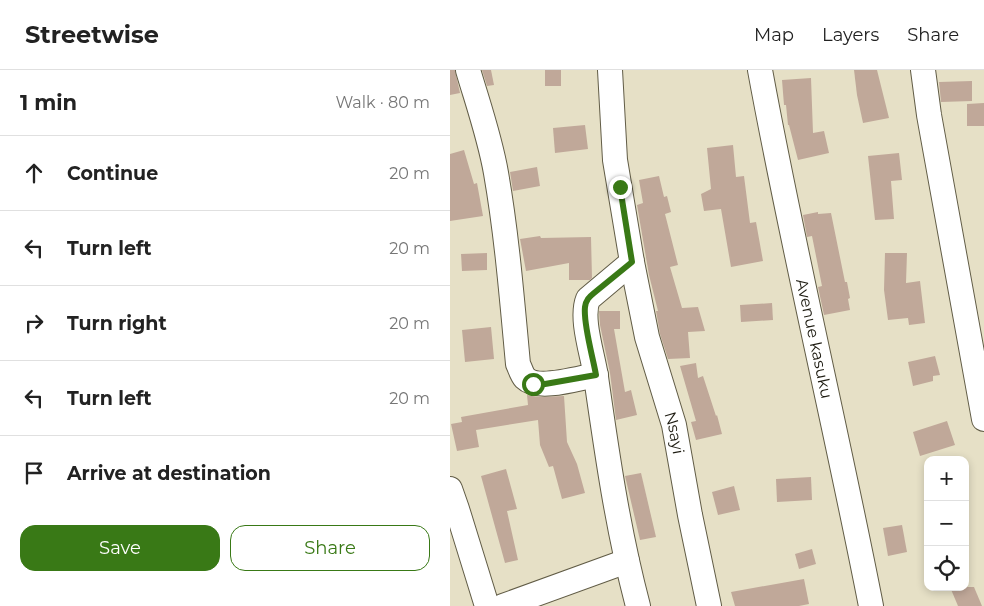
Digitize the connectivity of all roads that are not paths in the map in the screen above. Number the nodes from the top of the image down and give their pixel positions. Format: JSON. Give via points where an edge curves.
{"nodes":[{"id":1,"x":468,"y":70,"type":"edge"},
{"id":2,"x":610,"y":70,"type":"edge"},
{"id":3,"x":760,"y":70,"type":"edge"},
{"id":4,"x":923,"y":70,"type":"edge"},
{"id":5,"x":632,"y":262,"type":"junction"},
{"id":6,"x":596,"y":375,"type":"junction"},
{"id":7,"x":984,"y":419,"type":"edge"},
{"id":8,"x":450,"y":489,"type":"edge"},
{"id":9,"x":627,"y":561,"type":"junction"},
{"id":10,"x":487,"y":606,"type":"edge"},
{"id":11,"x":503,"y":606,"type":"edge"},
{"id":12,"x":638,"y":606,"type":"edge"},
{"id":13,"x":709,"y":606,"type":"edge"},
{"id":14,"x":871,"y":606,"type":"edge"}],
"edges":[{"from":1,"to":6,"type":"street","via":[[496,174],[518,364],[524,378],[533,384]]},
{"from":2,"to":5,"type":"street","name":"Nsayi","via":[[615,160]]},
{"from":3,"to":14,"type":"street","name":"Avenue kasuku"},
{"from":4,"to":7,"type":"street"},
{"from":5,"to":6,"type":"street","via":[[588,298],[585,305]]},
{"from":5,"to":13,"type":"street","name":"Nsayi","via":[[647,338],[674,425]]},
{"from":6,"to":9,"type":"street","via":[[606,454]]},
{"from":8,"to":10,"type":"street"},
{"from":9,"to":11,"type":"street"},
{"from":9,"to":12,"type":"street"}]}
